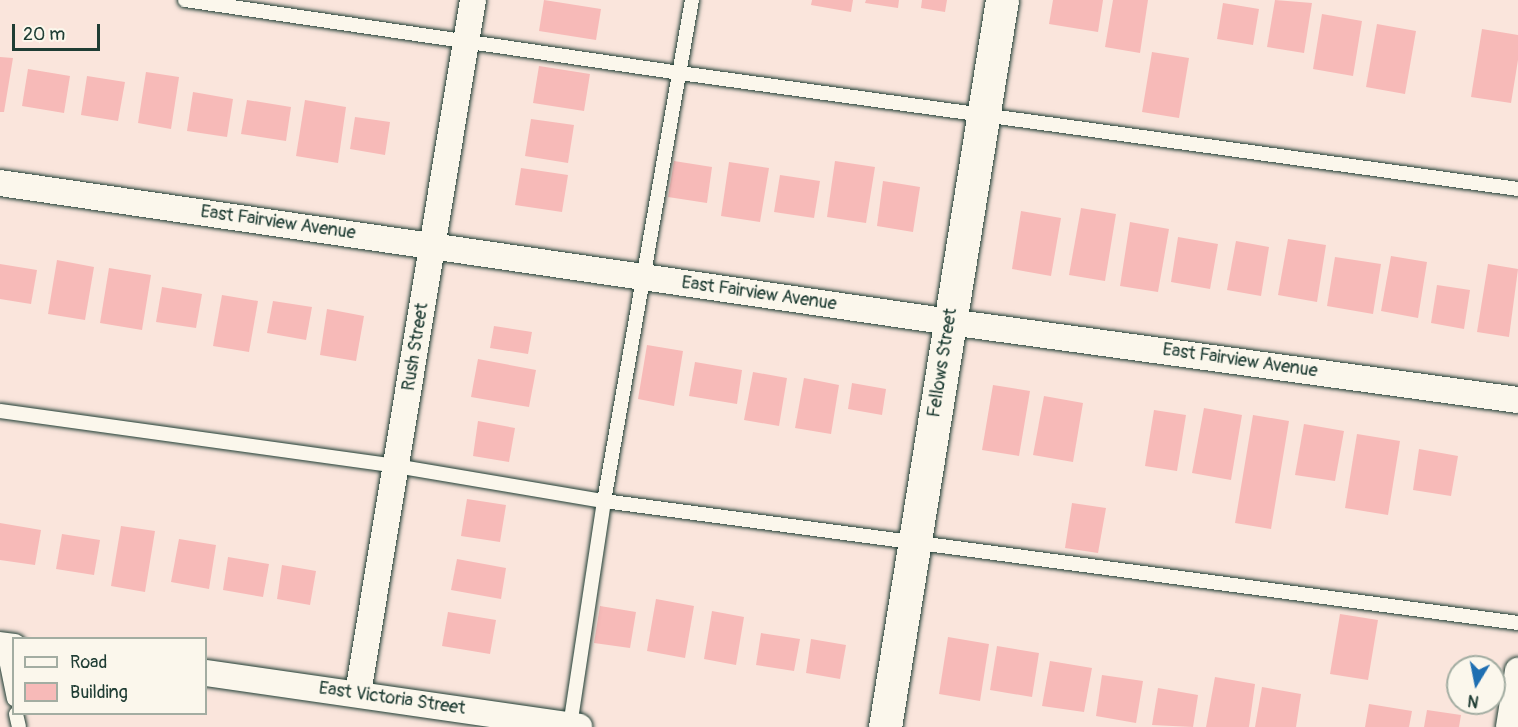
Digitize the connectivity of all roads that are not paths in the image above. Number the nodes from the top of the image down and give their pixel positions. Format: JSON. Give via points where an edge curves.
{"nodes":[{"id":1,"x":185,"y":0,"type":"edge"},
{"id":2,"x":473,"y":0,"type":"edge"},
{"id":3,"x":692,"y":0,"type":"edge"},
{"id":4,"x":1002,"y":0,"type":"edge"},
{"id":5,"x":466,"y":41,"type":"junction"},
{"id":6,"x":680,"y":74,"type":"junction"},
{"id":7,"x":984,"y":115,"type":"junction"},
{"id":8,"x":0,"y":183,"type":"edge"},
{"id":9,"x":1518,"y":189,"type":"edge"},
{"id":10,"x":433,"y":246,"type":"junction"},
{"id":11,"x":644,"y":277,"type":"junction"},
{"id":12,"x":950,"y":322,"type":"junction"},
{"id":13,"x":1518,"y":400,"type":"edge"},
{"id":14,"x":0,"y":411,"type":"edge"},
{"id":15,"x":396,"y":466,"type":"junction"},
{"id":16,"x":604,"y":501,"type":"junction"},
{"id":17,"x":914,"y":542,"type":"junction"},
{"id":18,"x":1518,"y":623,"type":"edge"},
{"id":19,"x":6,"y":646,"type":"edge"},
{"id":20,"x":1518,"y":671,"type":"edge"},
{"id":21,"x":207,"y":673,"type":"edge"},
{"id":22,"x":12,"y":686,"type":"edge"},
{"id":23,"x":358,"y":693,"type":"junction"},
{"id":24,"x":574,"y":726,"type":"edge"},
{"id":25,"x":885,"y":727,"type":"edge"},
{"id":26,"x":1509,"y":727,"type":"edge"}],
"edges":[{"from":1,"to":5,"type":"lane"},
{"from":2,"to":5,"type":"street","name":"Rush Street"},
{"from":3,"to":6,"type":"lane"},
{"from":4,"to":7,"type":"street","name":"Fellows Street"},
{"from":5,"to":6,"type":"lane"},
{"from":5,"to":10,"type":"street","name":"Rush Street"},
{"from":6,"to":7,"type":"lane"},
{"from":6,"to":11,"type":"lane"},
{"from":7,"to":9,"type":"lane"},
{"from":7,"to":12,"type":"street","name":"Fellows Street"},
{"from":8,"to":10,"type":"street","name":"East Fairview Avenue"},
{"from":10,"to":11,"type":"street","name":"East Fairview Avenue"},
{"from":10,"to":15,"type":"street","name":"Rush Street"},
{"from":11,"to":12,"type":"street","name":"East Fairview Avenue"},
{"from":11,"to":16,"type":"lane"},
{"from":12,"to":13,"type":"street","name":"East Fairview Avenue"},
{"from":12,"to":17,"type":"street","name":"Fellows Street"},
{"from":14,"to":15,"type":"lane"},
{"from":15,"to":16,"type":"lane"},
{"from":15,"to":23,"type":"street","name":"Rush Street"},
{"from":16,"to":17,"type":"lane"},
{"from":16,"to":24,"type":"lane"},
{"from":17,"to":18,"type":"lane"},
{"from":17,"to":25,"type":"street","name":"Fellows Street"},
{"from":19,"to":22,"type":"lane"},
{"from":20,"to":26,"type":"street"},
{"from":21,"to":23,"type":"street","name":"East Victoria Street"},
{"from":23,"to":24,"type":"street","name":"East Victoria Street"}]}
